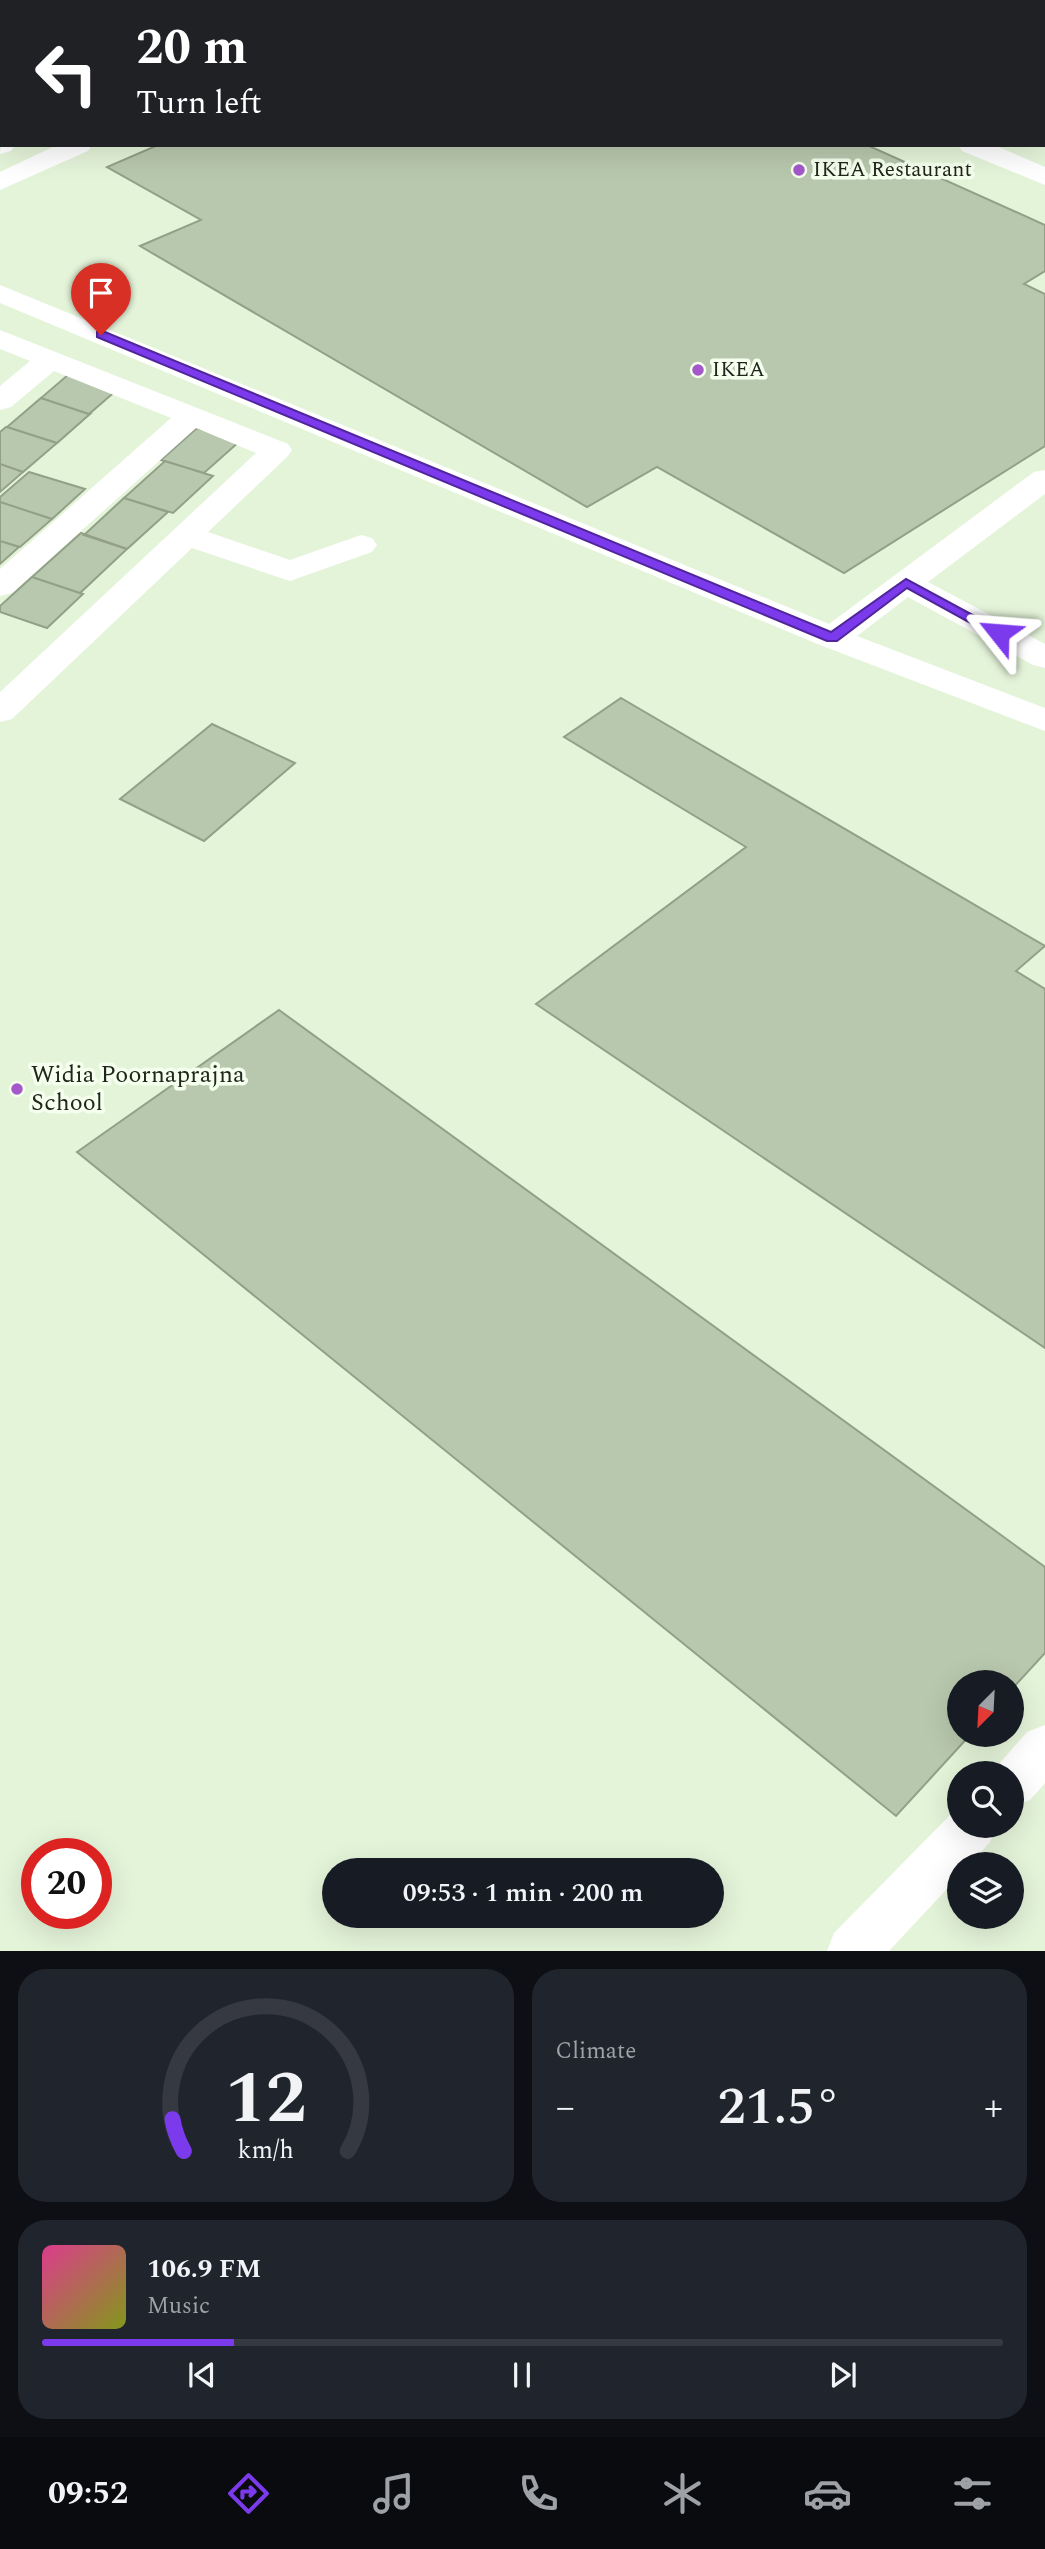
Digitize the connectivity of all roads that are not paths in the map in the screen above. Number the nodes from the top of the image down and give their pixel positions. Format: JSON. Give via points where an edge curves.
{"nodes":[{"id":1,"x":75,"y":147,"type":"edge"},
{"id":2,"x":976,"y":147,"type":"edge"},
{"id":3,"x":1045,"y":177,"type":"edge"},
{"id":4,"x":0,"y":182,"type":"edge"},
{"id":5,"x":0,"y":293,"type":"edge"},
{"id":6,"x":0,"y":339,"type":"edge"},
{"id":7,"x":51,"y":359,"type":"junction"},
{"id":8,"x":0,"y":401,"type":"edge"},
{"id":9,"x":193,"y":415,"type":"junction"},
{"id":10,"x":1045,"y":479,"type":"edge"},
{"id":11,"x":186,"y":535,"type":"junction"},
{"id":12,"x":361,"y":545,"type":"dead end"},
{"id":13,"x":906,"y":583,"type":"junction"},
{"id":14,"x":0,"y":586,"type":"edge"},
{"id":15,"x":832,"y":638,"type":"junction"},
{"id":16,"x":1045,"y":659,"type":"edge"},
{"id":17,"x":0,"y":711,"type":"edge"},
{"id":18,"x":1045,"y":720,"type":"edge"},
{"id":19,"x":1045,"y":1748,"type":"edge"},
{"id":20,"x":1024,"y":1770,"type":"edge"},
{"id":21,"x":960,"y":1838,"type":"edge"},
{"id":22,"x":853,"y":1951,"type":"edge"}],
"edges":[{"from":1,"to":4,"type":"street"},
{"from":2,"to":3,"type":"street"},
{"from":5,"to":15,"type":"street"},
{"from":6,"to":7,"type":"street"},
{"from":7,"to":8,"type":"street"},
{"from":7,"to":9,"type":"street"},
{"from":9,"to":11,"type":"street","via":[[277,450]]},
{"from":9,"to":14,"type":"street"},
{"from":10,"to":13,"type":"street"},
{"from":11,"to":12,"type":"street","via":[[290,571]]},
{"from":11,"to":17,"type":"street"},
{"from":13,"to":15,"type":"street"},
{"from":13,"to":16,"type":"street"},
{"from":15,"to":18,"type":"street"},
{"from":19,"to":20,"type":"street"},
{"from":21,"to":22,"type":"street"}]}
